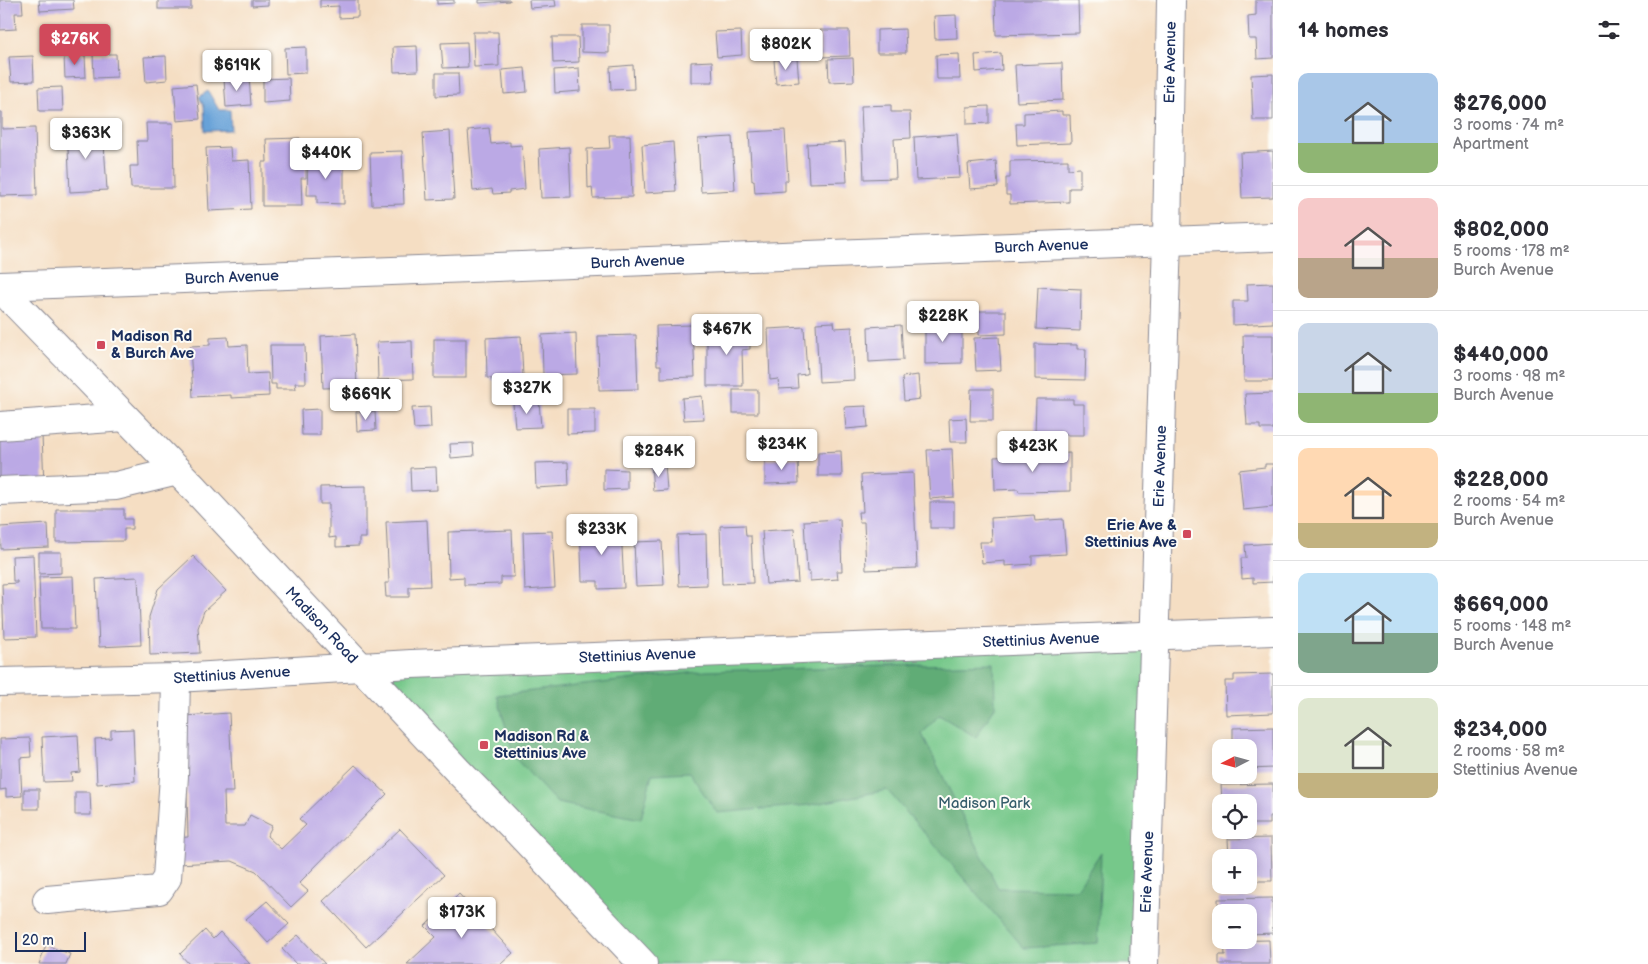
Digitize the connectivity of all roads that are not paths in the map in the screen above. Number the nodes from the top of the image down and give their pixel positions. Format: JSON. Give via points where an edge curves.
{"nodes":[{"id":1,"x":1171,"y":0,"type":"edge"},
{"id":2,"x":1273,"y":237,"type":"edge"},
{"id":3,"x":1167,"y":240,"type":"junction"},
{"id":4,"x":0,"y":287,"type":"edge"},
{"id":5,"x":125,"y":417,"type":"junction"},
{"id":6,"x":0,"y":426,"type":"edge"},
{"id":7,"x":178,"y":471,"type":"junction"},
{"id":8,"x":0,"y":491,"type":"edge"},
{"id":9,"x":1273,"y":631,"type":"edge"},
{"id":10,"x":1155,"y":635,"type":"junction"},
{"id":11,"x":362,"y":668,"type":"junction"},
{"id":12,"x":176,"y":678,"type":"junction"},
{"id":13,"x":0,"y":682,"type":"edge"},
{"id":14,"x":47,"y":900,"type":"dead end"},
{"id":15,"x":643,"y":964,"type":"edge"},
{"id":16,"x":1144,"y":964,"type":"edge"}],
"edges":[{"from":1,"to":3,"type":"street","name":"Erie Avenue"},
{"from":2,"to":3,"type":"street","name":"Burch Avenue"},
{"from":3,"to":4,"type":"street","name":"Burch Avenue"},
{"from":3,"to":10,"type":"street","name":"Erie Avenue"},
{"from":4,"to":5,"type":"street","name":"Madison Road"},
{"from":5,"to":6,"type":"street"},
{"from":5,"to":7,"type":"street","name":"Madison Road"},
{"from":7,"to":8,"type":"street","via":[[116,486]]},
{"from":7,"to":11,"type":"street","name":"Madison Road"},
{"from":9,"to":10,"type":"street","name":"Stettinius Avenue"},
{"from":10,"to":11,"type":"street","name":"Stettinius Avenue"},
{"from":10,"to":16,"type":"street","name":"Erie Avenue"},
{"from":11,"to":12,"type":"street","name":"Stettinius Avenue"},
{"from":11,"to":15,"type":"street","name":"Madison Road"},
{"from":12,"to":13,"type":"street","name":"Stettinius Avenue"},
{"from":12,"to":14,"type":"street","via":[[174,776],[166,878],[158,890]]}]}
